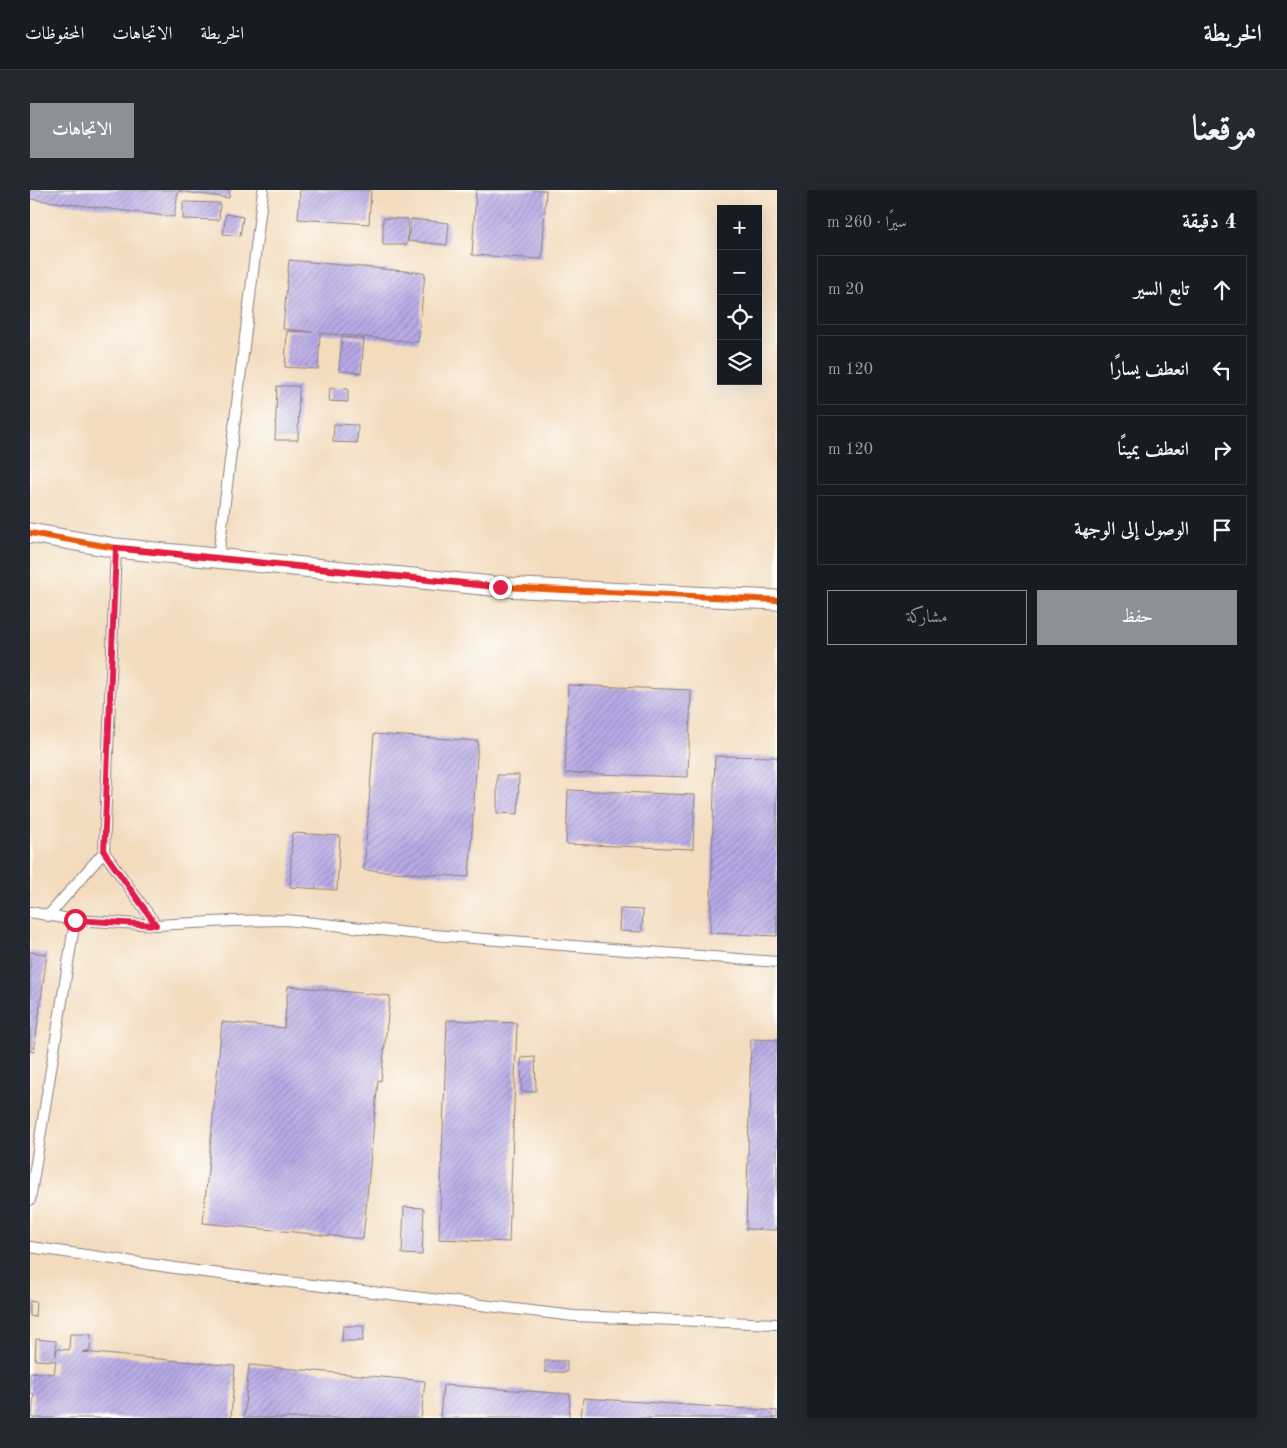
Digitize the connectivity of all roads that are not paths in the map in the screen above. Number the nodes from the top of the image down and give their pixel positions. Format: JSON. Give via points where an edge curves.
{"nodes":[{"id":1,"x":263,"y":190,"type":"edge"},
{"id":2,"x":30,"y":533,"type":"edge"},
{"id":3,"x":116,"y":548,"type":"junction"},
{"id":4,"x":218,"y":558,"type":"junction"},
{"id":5,"x":777,"y":600,"type":"edge"},
{"id":6,"x":104,"y":852,"type":"junction"},
{"id":7,"x":30,"y":912,"type":"edge"},
{"id":8,"x":48,"y":916,"type":"junction"},
{"id":9,"x":75,"y":920,"type":"junction"},
{"id":10,"x":156,"y":925,"type":"junction"},
{"id":11,"x":777,"y":962,"type":"edge"},
{"id":12,"x":30,"y":1200,"type":"edge"},
{"id":13,"x":30,"y":1247,"type":"edge"},
{"id":14,"x":777,"y":1324,"type":"edge"}],
"edges":[{"from":1,"to":4,"type":"lane"},
{"from":2,"to":3,"type":"street"},
{"from":3,"to":4,"type":"street"},
{"from":3,"to":6,"type":"lane"},
{"from":4,"to":5,"type":"street","via":[[500,587]]},
{"from":6,"to":8,"type":"lane"},
{"from":6,"to":10,"type":"lane"},
{"from":7,"to":8,"type":"lane"},
{"from":8,"to":9,"type":"lane"},
{"from":9,"to":10,"type":"lane"},
{"from":9,"to":12,"type":"lane"},
{"from":10,"to":11,"type":"lane","via":[[286,920]]},
{"from":13,"to":14,"type":"lane","via":[[196,1271],[574,1316]]}]}
